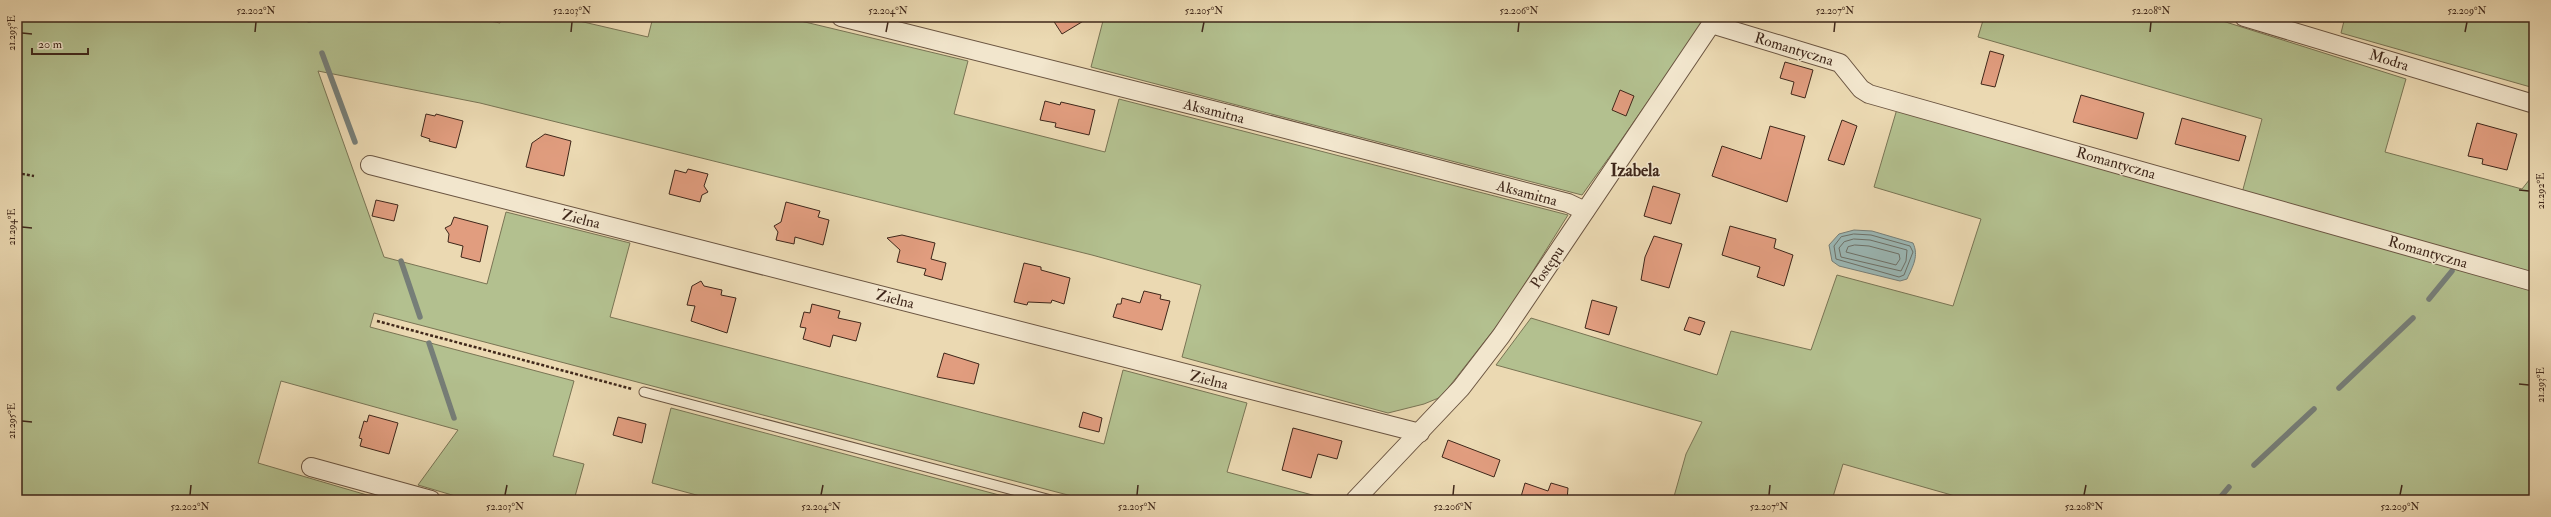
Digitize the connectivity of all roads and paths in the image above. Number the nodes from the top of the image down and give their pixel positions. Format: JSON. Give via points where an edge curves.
{"nodes":[{"id":1,"x":841,"y":17,"type":"edge"},
{"id":2,"x":2244,"y":17,"type":"edge"},
{"id":3,"x":1714,"y":20,"type":"edge"},
{"id":4,"x":2534,"y":104,"type":"edge"},
{"id":5,"x":370,"y":165,"type":"dead end"},
{"id":6,"x":17,"y":173,"type":"edge"},
{"id":7,"x":34,"y":176,"type":"dead end"},
{"id":8,"x":1585,"y":211,"type":"junction"},
{"id":9,"x":2534,"y":282,"type":"edge"},
{"id":10,"x":377,"y":321,"type":"dead end"},
{"id":11,"x":644,"y":392,"type":"joint"},
{"id":12,"x":1420,"y":433,"type":"junction"},
{"id":13,"x":311,"y":467,"type":"dead end"},
{"id":14,"x":431,"y":500,"type":"edge"},
{"id":15,"x":1051,"y":500,"type":"edge"},
{"id":16,"x":1356,"y":500,"type":"edge"}],
"edges":[{"from":1,"to":8,"type":"street","name":"Aksamitna","via":[[1232,115],[1568,203]]},
{"from":2,"to":4,"type":"street","name":"Modra"},
{"from":3,"to":8,"type":"street","name":"Postępu"},
{"from":3,"to":9,"type":"street","name":"Romantyczna","via":[[1840,63],[1861,89],[1869,94]]},
{"from":5,"to":12,"type":"street","name":"Zielna"},
{"from":6,"to":7,"type":"path"},
{"from":8,"to":12,"type":"street","name":"Postępu","via":[[1501,336],[1461,388]]},
{"from":10,"to":11,"type":"path"},
{"from":11,"to":15,"type":"lane"},
{"from":12,"to":16,"type":"street","name":"Postępu"},
{"from":13,"to":14,"type":"street"}]}
